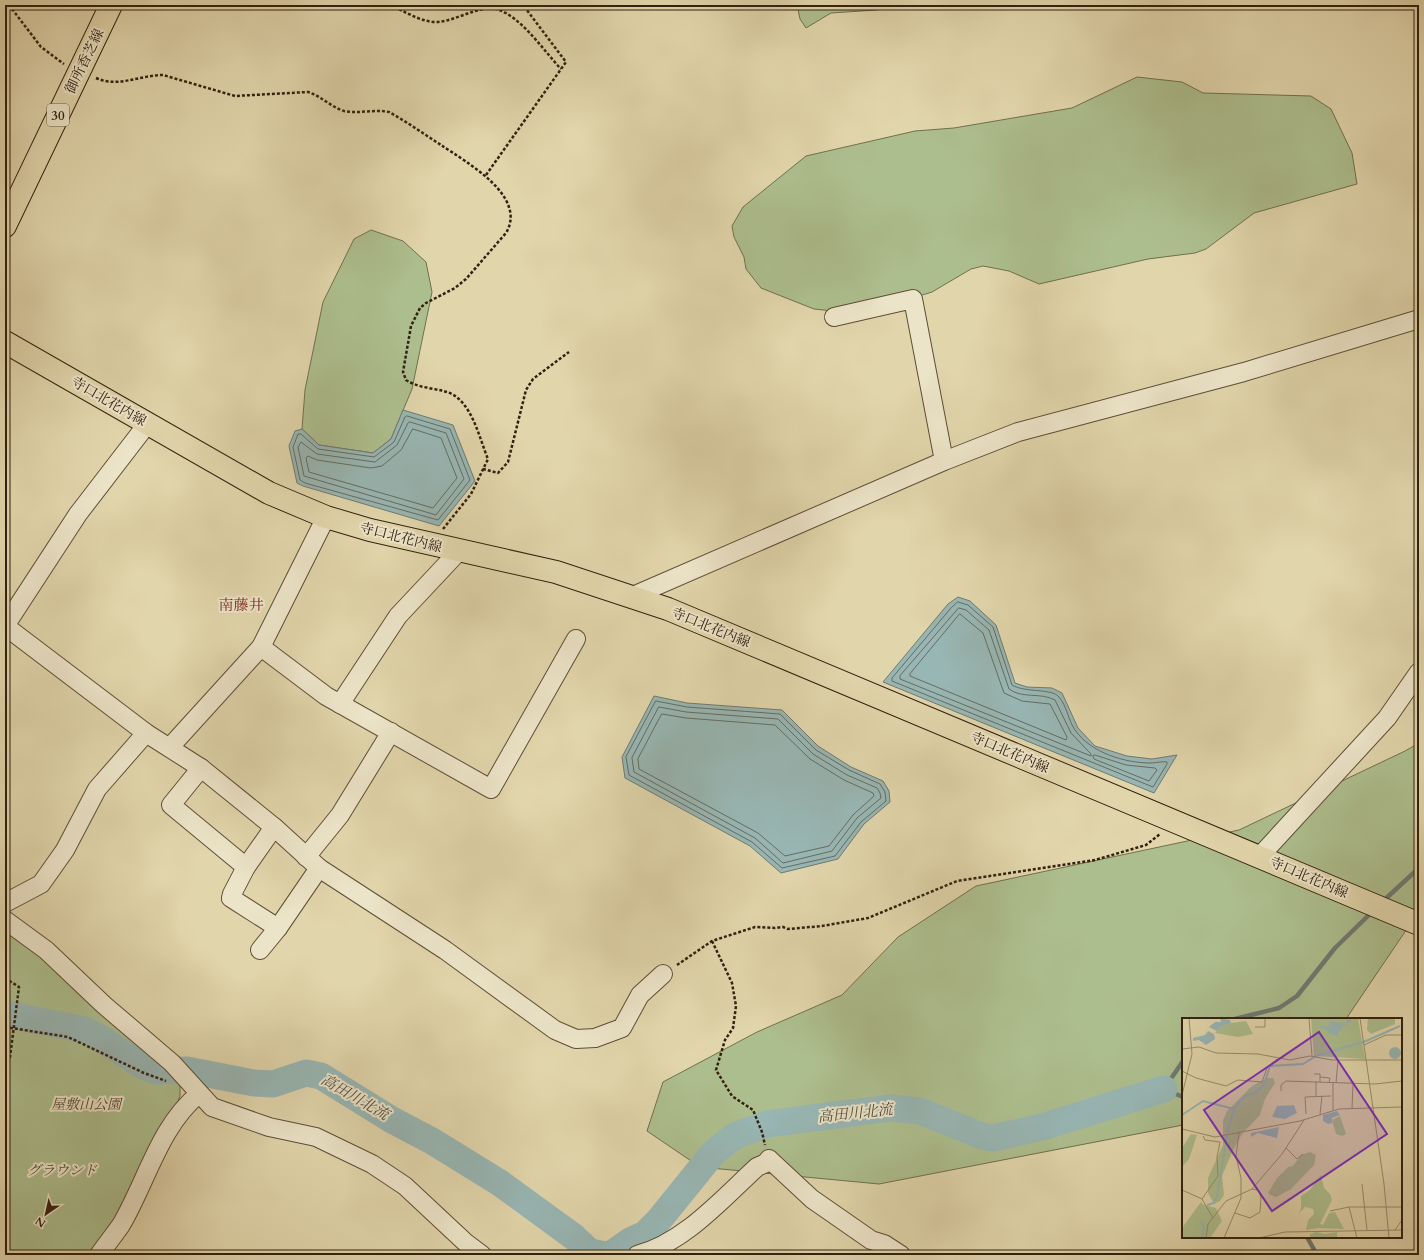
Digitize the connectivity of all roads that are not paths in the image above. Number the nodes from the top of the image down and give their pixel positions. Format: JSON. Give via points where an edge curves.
{"nodes":[{"id":1,"x":111,"y":5,"type":"edge"},
{"id":2,"x":5,"y":226,"type":"edge"},
{"id":3,"x":834,"y":317,"type":"dead end"},
{"id":4,"x":1419,"y":319,"type":"edge"},
{"id":5,"x":5,"y":342,"type":"edge"},
{"id":6,"x":148,"y":424,"type":"junction"},
{"id":7,"x":944,"y":461,"type":"junction"},
{"id":8,"x":326,"y":517,"type":"junction"},
{"id":9,"x":459,"y":551,"type":"junction"},
{"id":10,"x":633,"y":596,"type":"junction"},
{"id":11,"x":576,"y":639,"type":"dead end"},
{"id":12,"x":261,"y":647,"type":"junction"},
{"id":13,"x":1419,"y":672,"type":"edge"},
{"id":14,"x":340,"y":704,"type":"junction"},
{"id":15,"x":391,"y":732,"type":"junction"},
{"id":16,"x":146,"y":733,"type":"junction"},
{"id":17,"x":170,"y":747,"type":"junction"},
{"id":18,"x":201,"y":768,"type":"junction"},
{"id":19,"x":274,"y":827,"type":"junction"},
{"id":20,"x":1260,"y":856,"type":"junction"},
{"id":21,"x":313,"y":863,"type":"junction"},
{"id":22,"x":246,"y":867,"type":"junction"},
{"id":23,"x":5,"y":903,"type":"edge"},
{"id":24,"x":5,"y":920,"type":"edge"},
{"id":25,"x":1410,"y":920,"type":"edge"},
{"id":26,"x":278,"y":928,"type":"junction"},
{"id":27,"x":260,"y":950,"type":"dead end"},
{"id":28,"x":663,"y":974,"type":"road end"},
{"id":29,"x":199,"y":1094,"type":"junction"},
{"id":30,"x":99,"y":1255,"type":"edge"},
{"id":31,"x":482,"y":1255,"type":"edge"},
{"id":32,"x":637,"y":1255,"type":"edge"},
{"id":33,"x":901,"y":1255,"type":"edge"}],
"edges":[{"from":1,"to":2,"type":"main road","name":"御所香芝線","number":"30"},
{"from":3,"to":7,"type":"street","via":[[913,299]]},
{"from":4,"to":7,"type":"street","via":[[1244,372],[1018,432]]},
{"from":5,"to":6,"type":"main road","name":"寺口北花内線"},
{"from":6,"to":8,"type":"main road","name":"寺口北花内線","via":[[269,493]]},
{"from":6,"to":16,"type":"street","via":[[78,514],[5,626]]},
{"from":7,"to":10,"type":"street"},
{"from":8,"to":9,"type":"main road","name":"寺口北花内線"},
{"from":8,"to":12,"type":"street"},
{"from":9,"to":10,"type":"main road","name":"寺口北花内線","via":[[556,572]]},
{"from":9,"to":14,"type":"street","via":[[398,616]]},
{"from":10,"to":20,"type":"main road","name":"寺口北花内線","via":[[716,628]]},
{"from":11,"to":15,"type":"street","via":[[491,788]]},
{"from":12,"to":14,"type":"street"},
{"from":12,"to":17,"type":"street"},
{"from":13,"to":20,"type":"street","via":[[1387,718]]},
{"from":14,"to":15,"type":"street"},
{"from":15,"to":21,"type":"street"},
{"from":16,"to":17,"type":"street"},
{"from":16,"to":23,"type":"street","via":[[97,789],[65,850],[41,884]]},
{"from":17,"to":18,"type":"street"},
{"from":18,"to":19,"type":"street"},
{"from":18,"to":22,"type":"street","via":[[170,805]]},
{"from":19,"to":21,"type":"street"},
{"from":19,"to":22,"type":"street"},
{"from":20,"to":25,"type":"main road","name":"寺口北花内線"},
{"from":21,"to":26,"type":"street"},
{"from":21,"to":28,"type":"street","via":[[445,950],[555,1030],[576,1039],[595,1038],[622,1028],[640,995]]},
{"from":22,"to":26,"type":"street","via":[[231,898]]},
{"from":24,"to":29,"type":"street","via":[[46,950],[172,1063]]},
{"from":26,"to":27,"type":"street"},
{"from":29,"to":30,"type":"street","via":[[182,1110],[169,1130],[121,1224]]},
{"from":29,"to":31,"type":"street","via":[[212,1107],[269,1127],[316,1137],[372,1164],[405,1186]]},
{"from":32,"to":33,"type":"street","via":[[673,1241],[757,1166],[769,1159],[812,1199],[871,1240],[884,1244]]}]}
